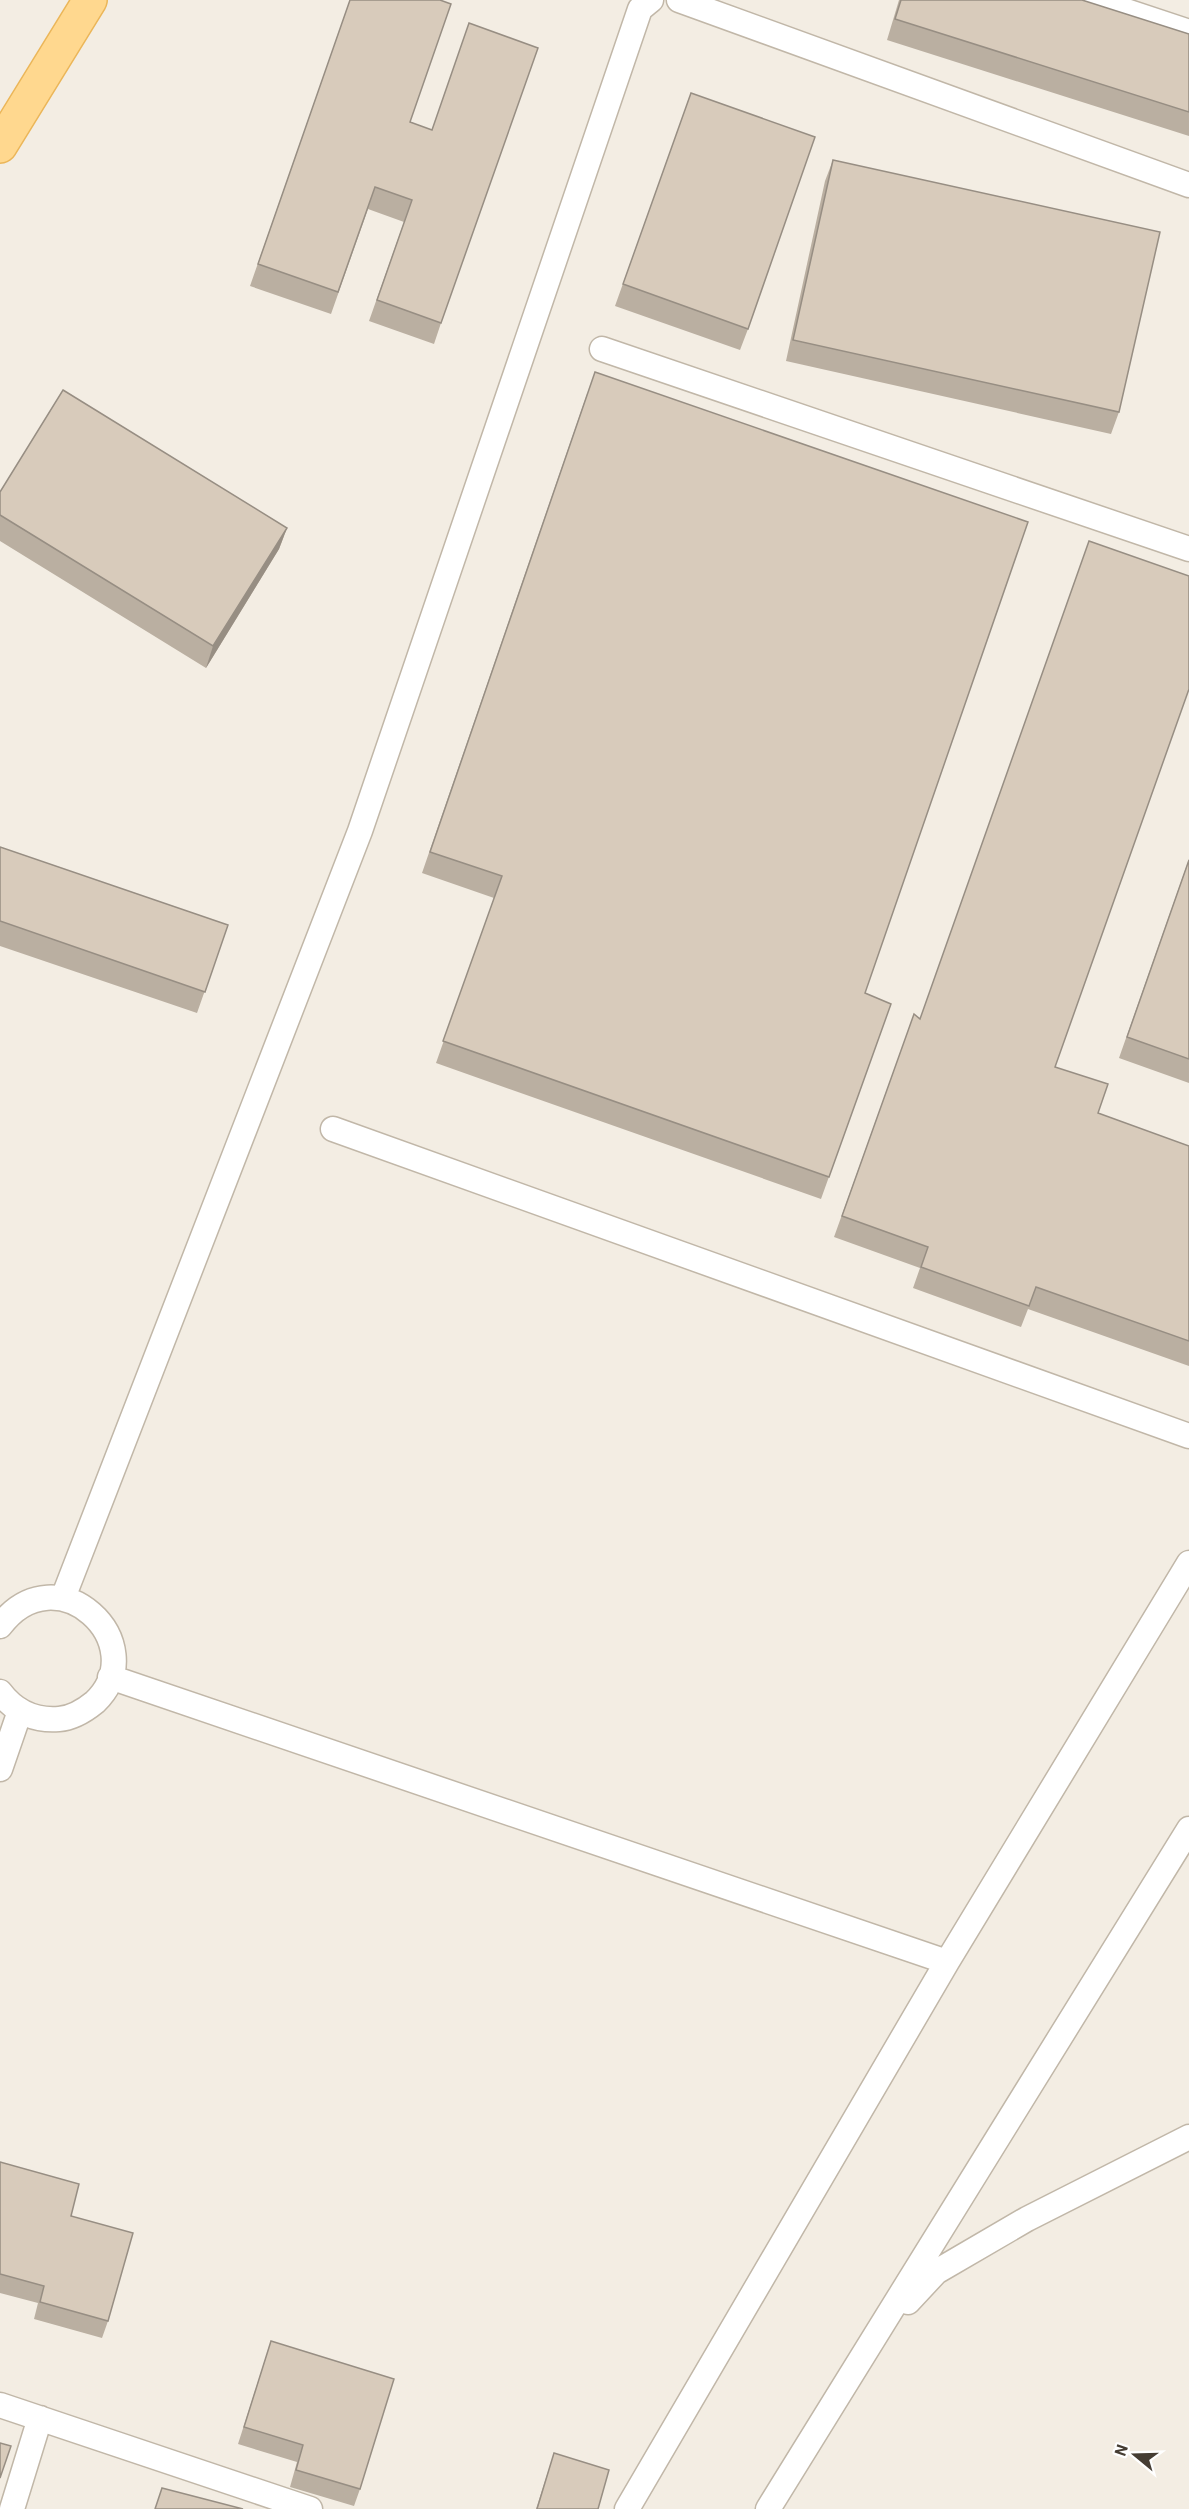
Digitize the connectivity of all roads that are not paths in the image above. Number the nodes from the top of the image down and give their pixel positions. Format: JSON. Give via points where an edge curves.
{"nodes":[{"id":1,"x":90,"y":0,"type":"edge"},
{"id":2,"x":651,"y":0,"type":"edge"},
{"id":3,"x":679,"y":0,"type":"edge"},
{"id":4,"x":1094,"y":0,"type":"edge"},
{"id":5,"x":1189,"y":32,"type":"edge"},
{"id":6,"x":0,"y":146,"type":"edge"},
{"id":7,"x":1189,"y":185,"type":"edge"},
{"id":8,"x":602,"y":349,"type":"dead end"},
{"id":9,"x":1189,"y":549,"type":"edge"},
{"id":10,"x":333,"y":1129,"type":"dead end"},
{"id":11,"x":1189,"y":1436,"type":"edge"},
{"id":12,"x":1189,"y":1563,"type":"edge"},
{"id":13,"x":63,"y":1598,"type":"junction"},
{"id":14,"x":0,"y":1626,"type":"edge"},
{"id":15,"x":110,"y":1677,"type":"junction"},
{"id":16,"x":0,"y":1692,"type":"edge"},
{"id":17,"x":20,"y":1711,"type":"junction"},
{"id":18,"x":0,"y":1769,"type":"edge"},
{"id":19,"x":1189,"y":1829,"type":"edge"},
{"id":20,"x":947,"y":1962,"type":"junction"},
{"id":21,"x":1189,"y":2137,"type":"edge"},
{"id":22,"x":873,"y":2338,"type":"junction"},
{"id":23,"x":0,"y":2405,"type":"edge"},
{"id":24,"x":40,"y":2418,"type":"junction"},
{"id":25,"x":12,"y":2509,"type":"edge"},
{"id":26,"x":309,"y":2509,"type":"edge"},
{"id":27,"x":627,"y":2509,"type":"edge"},
{"id":28,"x":768,"y":2509,"type":"edge"}],
"edges":[{"from":1,"to":6,"type":"main road"},
{"from":2,"to":13,"type":"lane","via":[[640,9],[360,831]]},
{"from":3,"to":7,"type":"lane"},
{"from":4,"to":5,"type":"lane"},
{"from":8,"to":9,"type":"lane"},
{"from":10,"to":11,"type":"lane"},
{"from":12,"to":20,"type":"lane"},
{"from":13,"to":14,"type":"lane","via":[[43,1597],[24,1603]]},
{"from":13,"to":15,"type":"lane","via":[[83,1605],[109,1637],[113,1657]]},
{"from":15,"to":17,"type":"lane","via":[[100,1696],[85,1710],[66,1719],[45,1720]]},
{"from":15,"to":20,"type":"lane"},
{"from":16,"to":17,"type":"lane"},
{"from":17,"to":18,"type":"lane"},
{"from":19,"to":22,"type":"lane"},
{"from":20,"to":27,"type":"lane"},
{"from":21,"to":22,"type":"lane","via":[[1027,2219],[936,2272]]},
{"from":22,"to":28,"type":"lane"},
{"from":23,"to":24,"type":"lane"},
{"from":24,"to":25,"type":"lane"},
{"from":24,"to":26,"type":"lane"}]}
